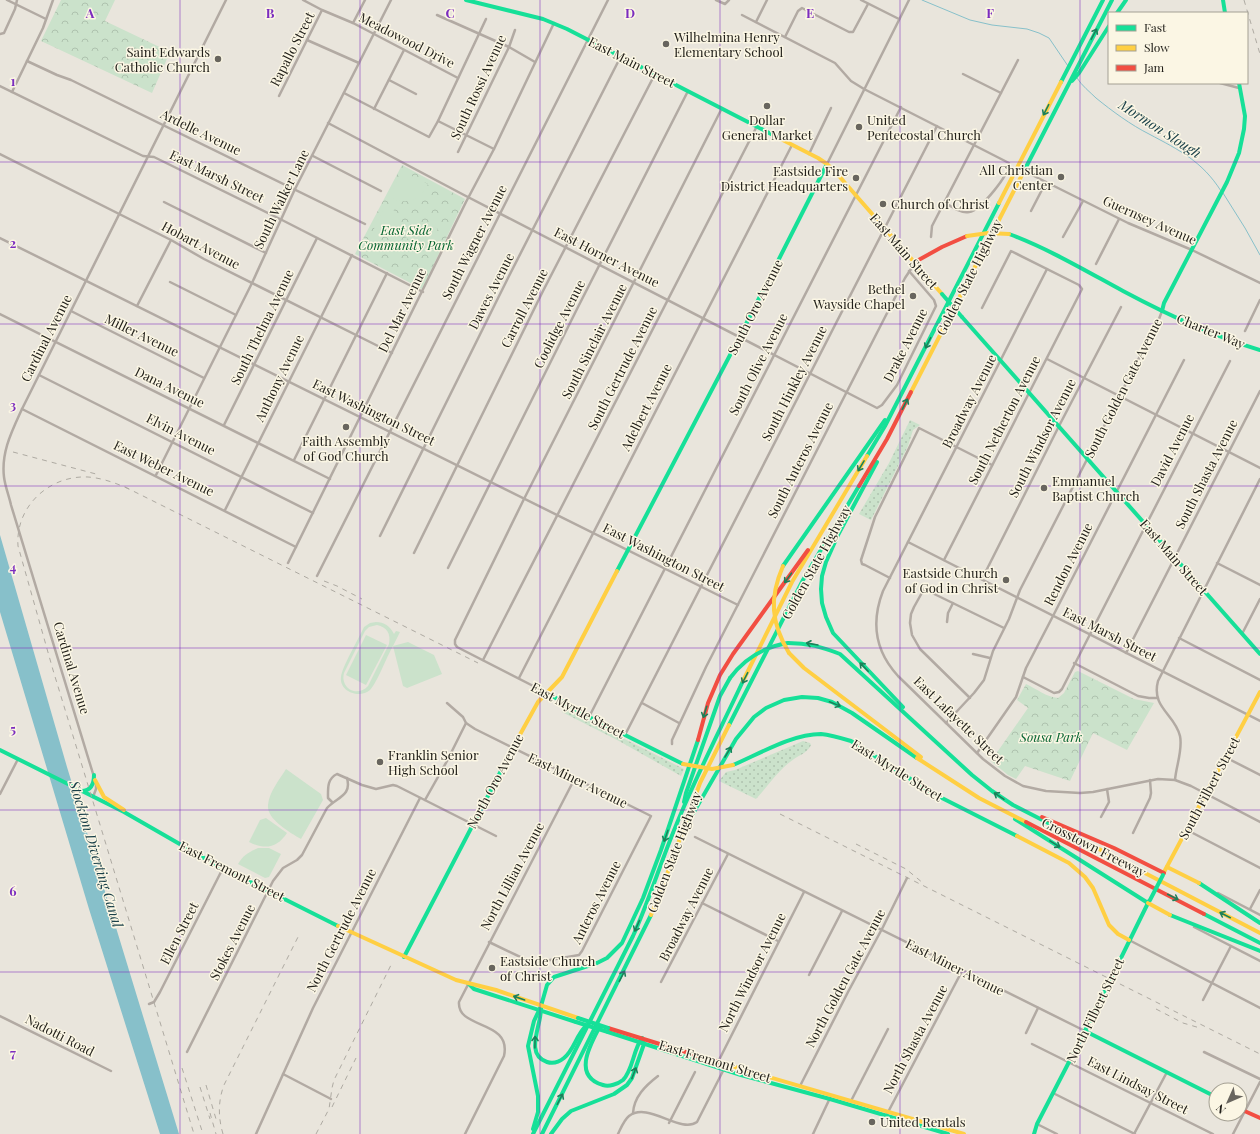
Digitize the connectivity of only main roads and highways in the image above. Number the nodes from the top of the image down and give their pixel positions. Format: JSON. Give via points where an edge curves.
{"nodes":[{"id":1,"x":466,"y":0,"type":"edge"},
{"id":2,"x":1101,"y":0,"type":"edge"},
{"id":3,"x":1112,"y":0,"type":"edge"},
{"id":4,"x":1126,"y":0,"type":"edge"},
{"id":5,"x":1223,"y":0,"type":"edge"},
{"id":6,"x":1118,"y":12,"type":"edge"},
{"id":7,"x":1226,"y":12,"type":"edge"},
{"id":8,"x":1108,"y":27,"type":"edge"},
{"id":9,"x":1078,"y":71,"type":"junction"},
{"id":10,"x":1239,"y":85,"type":"edge"},
{"id":11,"x":827,"y":164,"type":"junction"},
{"id":12,"x":915,"y":262,"type":"junction"},
{"id":13,"x":1162,"y":311,"type":"junction"},
{"id":14,"x":1260,"y":350,"type":"edge"},
{"id":15,"x":908,"y":383,"type":"junction"},
{"id":16,"x":888,"y":439,"type":"junction"},
{"id":17,"x":812,"y":548,"type":"junction"},
{"id":18,"x":596,"y":612,"type":"joint"},
{"id":19,"x":1260,"y":654,"type":"edge"},
{"id":20,"x":1260,"y":692,"type":"edge"},
{"id":21,"x":547,"y":693,"type":"junction"},
{"id":22,"x":940,"y":745,"type":"junction"},
{"id":23,"x":0,"y":750,"type":"edge"},
{"id":24,"x":941,"y":773,"type":"junction"},
{"id":25,"x":81,"y":791,"type":"junction"},
{"id":26,"x":986,"y":802,"type":"junction"},
{"id":27,"x":1013,"y":805,"type":"junction"},
{"id":28,"x":682,"y":812,"type":"junction"},
{"id":29,"x":136,"y":819,"type":"junction"},
{"id":30,"x":681,"y":834,"type":"junction"},
{"id":31,"x":1167,"y":867,"type":"junction"},
{"id":32,"x":1164,"y":874,"type":"junction"},
{"id":33,"x":1158,"y":886,"type":"joint"},
{"id":34,"x":1149,"y":902,"type":"junction"},
{"id":35,"x":1260,"y":923,"type":"edge"},
{"id":36,"x":1260,"y":933,"type":"edge"},
{"id":37,"x":1129,"y":940,"type":"junction"},
{"id":38,"x":1260,"y":943,"type":"edge"},
{"id":39,"x":1260,"y":951,"type":"edge"},
{"id":40,"x":404,"y":957,"type":"junction"},
{"id":41,"x":468,"y":983,"type":"junction"},
{"id":42,"x":541,"y":1006,"type":"junction"},
{"id":43,"x":604,"y":1010,"type":"junction"},
{"id":44,"x":538,"y":1011,"type":"junction"},
{"id":45,"x":543,"y":1012,"type":"junction"},
{"id":46,"x":577,"y":1020,"type":"junction"},
{"id":47,"x":588,"y":1025,"type":"junction"},
{"id":48,"x":608,"y":1030,"type":"junction"},
{"id":49,"x":1085,"y":1031,"type":"junction"},
{"id":50,"x":642,"y":1038,"type":"junction"},
{"id":51,"x":638,"y":1042,"type":"junction"},
{"id":52,"x":644,"y":1044,"type":"junction"},
{"id":53,"x":717,"y":1065,"type":"junction"},
{"id":54,"x":1208,"y":1093,"type":"edge"},
{"id":55,"x":830,"y":1097,"type":"junction"},
{"id":56,"x":1248,"y":1112,"type":"edge"},
{"id":57,"x":887,"y":1114,"type":"junction"},
{"id":58,"x":1260,"y":1118,"type":"edge"},
{"id":59,"x":532,"y":1134,"type":"edge"},
{"id":60,"x":542,"y":1134,"type":"edge"},
{"id":61,"x":551,"y":1134,"type":"edge"},
{"id":62,"x":948,"y":1134,"type":"edge"},
{"id":63,"x":964,"y":1134,"type":"edge"},
{"id":64,"x":1034,"y":1134,"type":"edge"}],
"edges":[{"from":1,"to":11,"type":"main road","name":"East Main Street","via":[[554,23]]},
{"from":2,"to":15,"type":"main road","name":"Golden State Highway","one_way":true},
{"from":9,"to":3,"type":"main road","name":"Golden State Highway","one_way":true},
{"from":4,"to":6,"type":"main road"},
{"from":5,"to":7,"type":"main road"},
{"from":8,"to":9,"type":"main road"},
{"from":16,"to":9,"type":"main road","name":"Golden State Highway","one_way":true,"via":[[1068,84]]},
{"from":10,"to":13,"type":"main road","name":"South Golden Gate Avenue","via":[[1244,106],[1244,129],[1239,153]]},
{"from":11,"to":12,"type":"main road","name":"East Main Street"},
{"from":11,"to":18,"type":"main road","name":"South Oro Avenue"},
{"from":12,"to":13,"type":"main road","name":"Charter Way","bridge":true,"via":[[942,247],[979,232],[1009,234],[1034,244]]},
{"from":12,"to":19,"type":"main road","name":"East Main Street","bridge":true},
{"from":13,"to":14,"type":"main road","name":"Charter Way","via":[[1222,338]]},
{"from":15,"to":17,"type":"main road","name":"Golden State Highway","one_way":true},
{"from":15,"to":24,"type":"main road","bridge":true,"via":[[869,444],[783,566],[775,588],[773,613],[779,634],[789,653],[804,668]]},
{"from":22,"to":16,"type":"main road","one_way":true,"via":[[840,641],[829,625],[822,603],[821,581],[826,561]]},
{"from":16,"to":30,"type":"main road","name":"Golden State Highway","via":[[803,580],[700,783]]},
{"from":17,"to":28,"type":"main road","name":"Golden State Highway","one_way":true,"via":[[792,582]]},
{"from":17,"to":42,"type":"main road","one_way":true,"via":[[808,550],[720,675],[708,703],[692,760],[661,850],[622,943],[602,960],[554,978],[547,985]]},
{"from":18,"to":21,"type":"main road","name":"North Oro Avenue","via":[[562,677]]},
{"from":20,"to":31,"type":"main road","name":"South Filbert Street"},
{"from":21,"to":37,"type":"main road","name":"East Myrtle Street","bridge":true,"via":[[683,764],[712,769],[733,765],[802,736],[837,736],[851,741],[934,794],[1069,863],[1093,888],[1109,925]]},
{"from":21,"to":40,"type":"main road","name":"North Oro Avenue","via":[[538,702],[512,747]]},
{"from":27,"to":22,"type":"main road","name":"Crosstown Freeway","one_way":true,"via":[[977,779]]},
{"from":22,"to":28,"type":"main road","one_way":true,"bridge":true,"via":[[840,654],[820,646],[802,643],[771,647],[755,654],[741,665],[720,696],[686,793]]},
{"from":23,"to":25,"type":"main road","name":"East Fremont Street"},
{"from":24,"to":26,"type":"main road","name":"Crosstown Freeway"},
{"from":30,"to":24,"type":"main road","one_way":true,"via":[[743,728],[760,712],[784,700],[802,697],[839,705]]},
{"from":25,"to":29,"type":"main road","name":"East Fremont Street"},
{"from":25,"to":29,"type":"main road","via":[[89,790],[95,777],[104,797]]},
{"from":26,"to":34,"type":"main road","one_way":true},
{"from":26,"to":38,"type":"main road","name":"Crosstown Freeway","one_way":true},
{"from":27,"to":32,"type":"main road","via":[[1114,848]]},
{"from":36,"to":27,"type":"main road","name":"Crosstown Freeway","one_way":true},
{"from":28,"to":47,"type":"main road","name":"Golden State Highway","one_way":true,"via":[[645,910]]},
{"from":29,"to":40,"type":"main road","name":"East Fremont Street","via":[[223,867]]},
{"from":43,"to":30,"type":"main road","name":"Golden State Highway","one_way":true,"via":[[650,915]]},
{"from":31,"to":32,"type":"main road","name":"South Filbert Street"},
{"from":31,"to":35,"type":"main road","via":[[1199,883]]},
{"from":32,"to":33,"type":"main road","name":"South Filbert Street","bridge":true},
{"from":33,"to":34,"type":"main road","name":"North Filbert Street","bridge":true},
{"from":34,"to":37,"type":"main road","name":"North Filbert Street"},
{"from":34,"to":39,"type":"main road","via":[[1170,915]]},
{"from":37,"to":49,"type":"main road","name":"North Filbert Street"},
{"from":40,"to":41,"type":"main road","name":"East Fremont Street"},
{"from":42,"to":41,"type":"main road","name":"East Fremont Street","one_way":true},
{"from":41,"to":44,"type":"main road","name":"East Fremont Street","via":[[474,989]]},
{"from":42,"to":44,"type":"main road"},
{"from":42,"to":45,"type":"main road"},
{"from":42,"to":46,"type":"main road","name":"East Fremont Street"},
{"from":43,"to":51,"type":"main road","via":[[585,1062],[586,1073],[590,1079],[606,1086],[622,1081]]},
{"from":60,"to":43,"type":"main road","name":"Golden State Highway","one_way":true},
{"from":44,"to":45,"type":"main road","name":"East Fremont Street"},
{"from":44,"to":59,"type":"main road","via":[[528,1046],[539,1099]]},
{"from":45,"to":46,"type":"main road","name":"East Fremont Street"},
{"from":47,"to":45,"type":"main road","one_way":true,"via":[[583,1028],[562,1060],[548,1063],[538,1056],[534,1046]]},
{"from":46,"to":48,"type":"main road","name":"East Fremont Street","bridge":true},
{"from":47,"to":59,"type":"main road","name":"Golden State Highway"},
{"from":48,"to":50,"type":"main road","name":"East Fremont Street"},
{"from":48,"to":51,"type":"main road","name":"East Fremont Street"},
{"from":49,"to":54,"type":"main road","name":"East Miner Avenue"},
{"from":49,"to":64,"type":"main road","name":"North Filbert Street"},
{"from":50,"to":51,"type":"main road"},
{"from":50,"to":52,"type":"main road"},
{"from":50,"to":53,"type":"main road","name":"East Fremont Street"},
{"from":51,"to":52,"type":"main road","name":"East Fremont Street"},
{"from":52,"to":53,"type":"main road","name":"East Fremont Street"},
{"from":61,"to":52,"type":"main road","one_way":true,"via":[[571,1112],[614,1094],[628,1085]]},
{"from":53,"to":55,"type":"main road","name":"East Fremont Street","via":[[800,1086]]},
{"from":53,"to":55,"type":"main road","name":"East Fremont Street"},
{"from":55,"to":57,"type":"main road","name":"East Fremont Street"},
{"from":56,"to":58,"type":"main road"},
{"from":57,"to":62,"type":"main road","name":"East Fremont Street"},
{"from":57,"to":63,"type":"main road","name":"East Fremont Street"}]}
